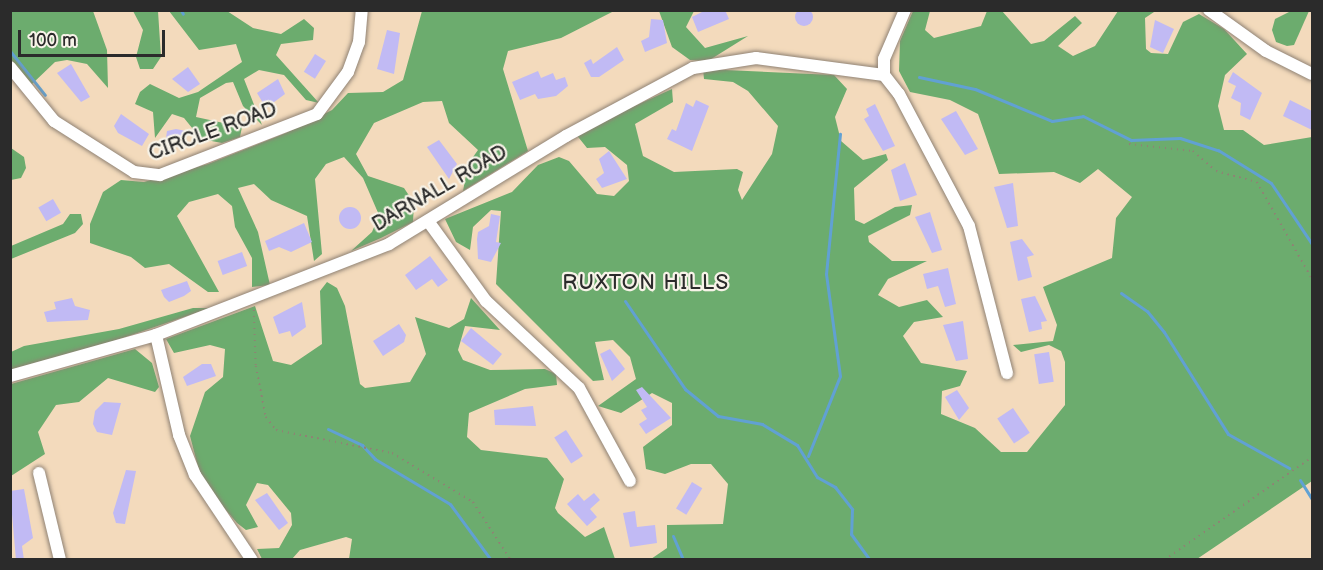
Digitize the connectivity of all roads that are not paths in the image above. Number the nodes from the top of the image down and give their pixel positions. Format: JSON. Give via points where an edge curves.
{"nodes":[{"id":1,"x":362,"y":10,"type":"edge"},
{"id":2,"x":904,"y":10,"type":"edge"},
{"id":3,"x":1209,"y":10,"type":"edge"},
{"id":4,"x":10,"y":67,"type":"edge"},
{"id":5,"x":1312,"y":74,"type":"edge"},
{"id":6,"x":884,"y":75,"type":"junction"},
{"id":7,"x":428,"y":221,"type":"junction"},
{"id":8,"x":156,"y":335,"type":"junction"},
{"id":9,"x":1007,"y":373,"type":"dead end"},
{"id":10,"x":10,"y":376,"type":"edge"},
{"id":11,"x":39,"y":473,"type":"dead end"},
{"id":12,"x":630,"y":481,"type":"dead end"},
{"id":13,"x":60,"y":560,"type":"edge"},
{"id":14,"x":252,"y":560,"type":"edge"}],
"edges":[{"from":1,"to":4,"type":"street","name":"CIRCLE ROAD","via":[[359,42],[348,72],[317,114],[160,175],[134,172],[54,121]]},
{"from":2,"to":6,"type":"street","via":[[884,59]]},
{"from":3,"to":5,"type":"street","via":[[1266,51]]},
{"from":6,"to":7,"type":"street","name":"DARNALL ROAD","via":[[756,58],[693,68],[566,136]]},
{"from":6,"to":9,"type":"street","via":[[899,94],[969,226]]},
{"from":7,"to":8,"type":"street","name":"DARNALL ROAD","via":[[389,244]]},
{"from":7,"to":12,"type":"street","via":[[486,301],[579,388]]},
{"from":8,"to":10,"type":"street","name":"DARNALL ROAD"},
{"from":8,"to":14,"type":"street","via":[[179,435],[195,475]]},
{"from":11,"to":13,"type":"street"}]}
